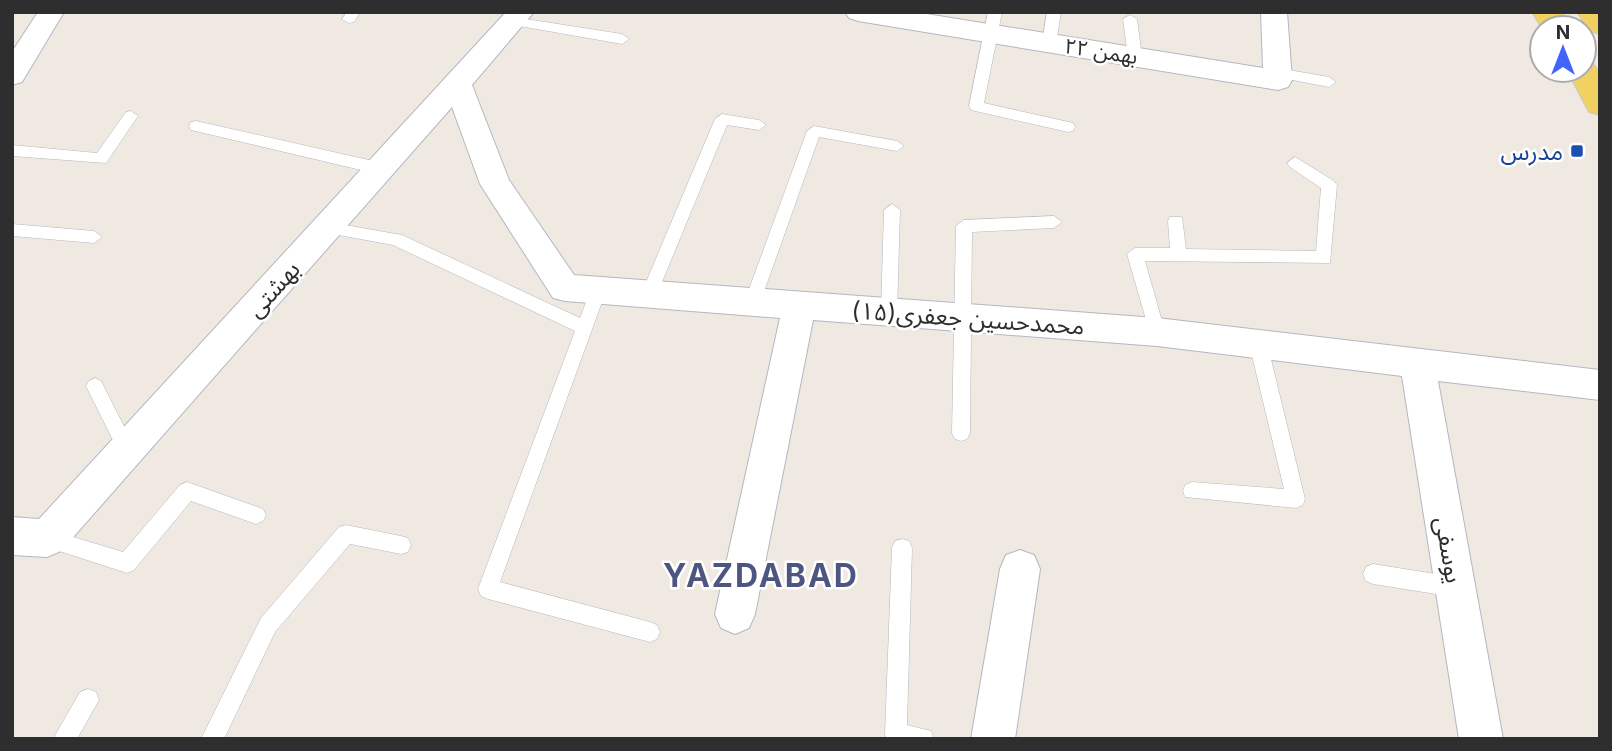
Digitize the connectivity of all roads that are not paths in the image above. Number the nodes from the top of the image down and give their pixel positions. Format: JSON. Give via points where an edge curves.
{"nodes":[{"id":1,"x":51,"y":12,"type":"edge"},
{"id":2,"x":858,"y":12,"type":"edge"},
{"id":3,"x":1054,"y":12,"type":"edge"},
{"id":4,"x":1274,"y":12,"type":"edge"},
{"id":5,"x":1591,"y":12,"type":"edge"},
{"id":6,"x":517,"y":17,"type":"edge"},
{"id":7,"x":1130,"y":19,"type":"dead end"},
{"id":8,"x":992,"y":23,"type":"edge"},
{"id":9,"x":1600,"y":24,"type":"edge"},
{"id":10,"x":621,"y":39,"type":"dead end"},
{"id":11,"x":1049,"y":43,"type":"junction"},
{"id":12,"x":1135,"y":57,"type":"junction"},
{"id":13,"x":1277,"y":73,"type":"junction"},
{"id":14,"x":12,"y":75,"type":"edge"},
{"id":15,"x":1329,"y":82,"type":"dead end"},
{"id":16,"x":1589,"y":84,"type":"edge"},
{"id":17,"x":458,"y":85,"type":"junction"},
{"id":18,"x":1600,"y":104,"type":"edge"},
{"id":19,"x":131,"y":116,"type":"dead end"},
{"id":20,"x":759,"y":125,"type":"dead end"},
{"id":21,"x":196,"y":126,"type":"dead end"},
{"id":22,"x":1068,"y":127,"type":"dead end"},
{"id":23,"x":897,"y":146,"type":"dead end"},
{"id":24,"x":12,"y":150,"type":"edge"},
{"id":25,"x":1295,"y":163,"type":"dead end"},
{"id":26,"x":382,"y":169,"type":"junction"},
{"id":27,"x":892,"y":210,"type":"dead end"},
{"id":28,"x":1176,"y":221,"type":"dead end"},
{"id":29,"x":1054,"y":222,"type":"dead end"},
{"id":30,"x":328,"y":228,"type":"junction"},
{"id":31,"x":12,"y":230,"type":"edge"},
{"id":32,"x":94,"y":237,"type":"dead end"},
{"id":33,"x":1178,"y":255,"type":"junction"},
{"id":34,"x":598,"y":290,"type":"junction"},
{"id":35,"x":649,"y":294,"type":"junction"},
{"id":36,"x":752,"y":303,"type":"junction"},
{"id":37,"x":799,"y":306,"type":"junction"},
{"id":38,"x":889,"y":313,"type":"junction"},
{"id":39,"x":961,"y":317,"type":"junction"},
{"id":40,"x":584,"y":328,"type":"junction"},
{"id":41,"x":1157,"y":332,"type":"junction"},
{"id":42,"x":1258,"y":343,"type":"junction"},
{"id":43,"x":1417,"y":361,"type":"junction"},
{"id":44,"x":1600,"y":385,"type":"edge"},
{"id":45,"x":94,"y":386,"type":"dead end"},
{"id":46,"x":961,"y":433,"type":"dead end"},
{"id":47,"x":127,"y":450,"type":"junction"},
{"id":48,"x":1192,"y":491,"type":"dead end"},
{"id":49,"x":256,"y":515,"type":"dead end"},
{"id":50,"x":12,"y":536,"type":"edge"},
{"id":51,"x":47,"y":538,"type":"junction"},
{"id":52,"x":401,"y":545,"type":"dead end"},
{"id":53,"x":902,"y":548,"type":"dead end"},
{"id":54,"x":1020,"y":569,"type":"dead end"},
{"id":55,"x":1373,"y":574,"type":"dead end"},
{"id":56,"x":1455,"y":587,"type":"junction"},
{"id":57,"x":735,"y":614,"type":"dead end"},
{"id":58,"x":650,"y":632,"type":"dead end"},
{"id":59,"x":88,"y":700,"type":"dead end"},
{"id":60,"x":64,"y":739,"type":"edge"},
{"id":61,"x":212,"y":739,"type":"edge"},
{"id":62,"x":923,"y":739,"type":"edge"},
{"id":63,"x":993,"y":739,"type":"edge"},
{"id":64,"x":1481,"y":739,"type":"edge"}],
"edges":[{"from":1,"to":14,"type":"street"},
{"from":2,"to":8,"type":"street","name":"۲۲ بهمن"},
{"from":3,"to":11,"type":"lane"},
{"from":4,"to":13,"type":"street"},
{"from":5,"to":9,"type":"main road"},
{"from":6,"to":10,"type":"lane"},
{"from":6,"to":17,"type":"street","name":"بهشتی"},
{"from":7,"to":12,"type":"lane"},
{"from":8,"to":11,"type":"street","name":"۲۲ بهمن"},
{"from":8,"to":22,"type":"lane","via":[[976,106]]},
{"from":11,"to":12,"type":"street","name":"۲۲ بهمن"},
{"from":12,"to":13,"type":"street","name":"۲۲ بهمن","via":[[1278,80]]},
{"from":13,"to":15,"type":"lane"},
{"from":16,"to":18,"type":"main road"},
{"from":17,"to":26,"type":"street","name":"بهشتی"},
{"from":17,"to":34,"type":"street","name":"محمدحسین جعفری(۱۵)","via":[[495,184],[565,288]]},
{"from":19,"to":24,"type":"lane","via":[[101,159]]},
{"from":20,"to":35,"type":"lane","via":[[722,119]]},
{"from":21,"to":26,"type":"lane"},
{"from":23,"to":36,"type":"lane","via":[[814,131]]},
{"from":25,"to":33,"type":"lane","via":[[1329,185],[1324,258]]},
{"from":26,"to":30,"type":"street","name":"بهشتی"},
{"from":27,"to":38,"type":"lane"},
{"from":28,"to":33,"type":"lane"},
{"from":29,"to":39,"type":"lane","via":[[964,226]]},
{"from":30,"to":40,"type":"lane","via":[[396,239]]},
{"from":30,"to":47,"type":"street","name":"بهشتی"},
{"from":31,"to":32,"type":"lane"},
{"from":33,"to":41,"type":"lane","via":[[1135,254]]},
{"from":34,"to":35,"type":"street","name":"محمدحسین جعفری(۱۵)"},
{"from":34,"to":40,"type":"lane"},
{"from":35,"to":36,"type":"street","name":"محمدحسین جعفری(۱۵)"},
{"from":36,"to":37,"type":"street","name":"محمدحسین جعفری(۱۵)"},
{"from":37,"to":38,"type":"street","name":"محمدحسین جعفری(۱۵)"},
{"from":37,"to":57,"type":"street"},
{"from":38,"to":39,"type":"street","name":"محمدحسین جعفری(۱۵)"},
{"from":39,"to":41,"type":"street","name":"محمدحسین جعفری(۱۵)"},
{"from":39,"to":46,"type":"lane"},
{"from":40,"to":58,"type":"lane","via":[[488,589]]},
{"from":41,"to":42,"type":"street","name":"محمدحسین جعفری(۱۵)"},
{"from":42,"to":43,"type":"street","name":"محمدحسین جعفری(۱۵)"},
{"from":42,"to":48,"type":"lane","via":[[1296,499]]},
{"from":43,"to":44,"type":"street","name":"محمدحسین جعفری(۱۵)"},
{"from":43,"to":56,"type":"street","name":"یوسفی"},
{"from":45,"to":47,"type":"lane"},
{"from":47,"to":51,"type":"street","name":"بهشتی"},
{"from":49,"to":51,"type":"lane","via":[[187,491],[127,563]]},
{"from":50,"to":51,"type":"street"},
{"from":52,"to":61,"type":"lane","via":[[346,534],[268,625]]},
{"from":53,"to":62,"type":"lane","via":[[896,734]]},
{"from":54,"to":63,"type":"street"},
{"from":55,"to":56,"type":"lane"},
{"from":56,"to":64,"type":"street","name":"یوسفی"},
{"from":59,"to":60,"type":"lane"}]}
